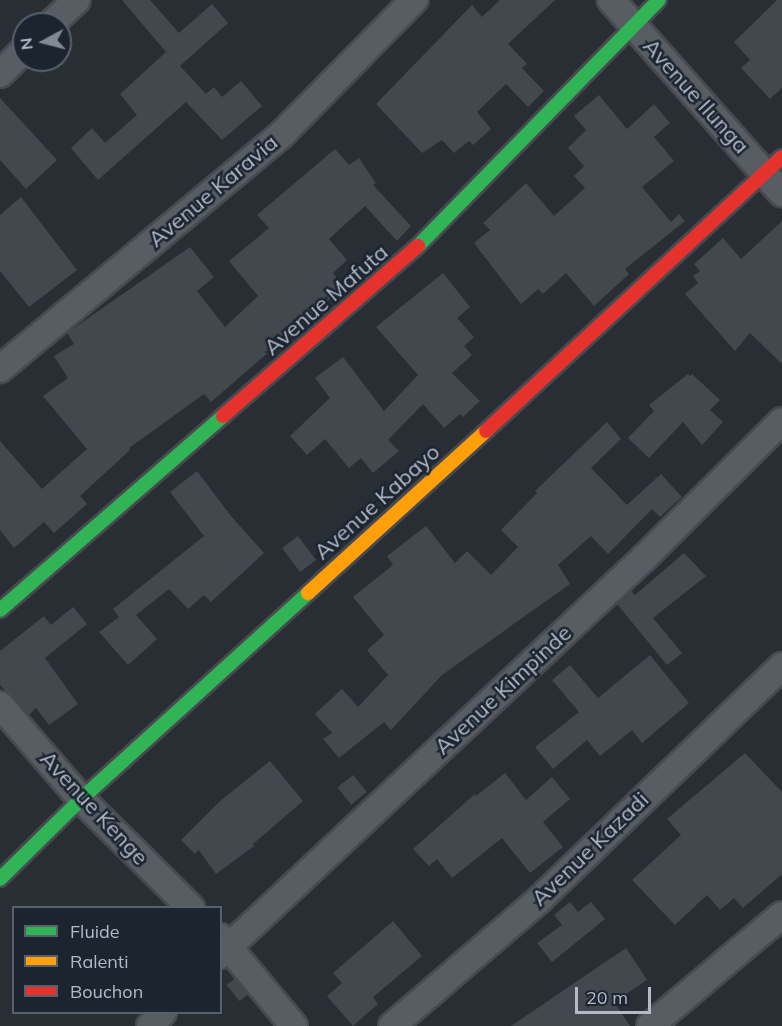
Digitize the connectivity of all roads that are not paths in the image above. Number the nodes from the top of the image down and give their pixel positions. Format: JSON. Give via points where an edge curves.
{"nodes":[{"id":1,"x":77,"y":0,"type":"edge"},
{"id":2,"x":414,"y":0,"type":"edge"},
{"id":3,"x":611,"y":0,"type":"edge"},
{"id":4,"x":659,"y":0,"type":"edge"},
{"id":5,"x":64,"y":12,"type":"edge"},
{"id":6,"x":633,"y":26,"type":"junction"},
{"id":7,"x":12,"y":62,"type":"edge"},
{"id":8,"x":0,"y":74,"type":"edge"},
{"id":9,"x":773,"y":165,"type":"edge"},
{"id":10,"x":782,"y":193,"type":"edge"},
{"id":11,"x":0,"y":369,"type":"edge"},
{"id":12,"x":782,"y":421,"type":"edge"},
{"id":13,"x":0,"y":610,"type":"edge"},
{"id":14,"x":782,"y":666,"type":"edge"},
{"id":15,"x":0,"y":705,"type":"edge"},
{"id":16,"x":81,"y":799,"type":"junction"},
{"id":17,"x":0,"y":879,"type":"edge"},
{"id":18,"x":189,"y":906,"type":"edge"},
{"id":19,"x":782,"y":915,"type":"edge"},
{"id":20,"x":224,"y":946,"type":"edge"},
{"id":21,"x":161,"y":1014,"type":"edge"},
{"id":22,"x":150,"y":1026,"type":"edge"},
{"id":23,"x":294,"y":1026,"type":"edge"},
{"id":24,"x":392,"y":1026,"type":"edge"},
{"id":25,"x":650,"y":1026,"type":"edge"}],
"edges":[{"from":1,"to":5,"type":"street"},
{"from":2,"to":11,"type":"street","name":"Avenue Karavia","via":[[281,135]]},
{"from":3,"to":6,"type":"street","name":"Avenue Ilunga"},
{"from":4,"to":6,"type":"street","name":"Avenue Mafuta"},
{"from":6,"to":9,"type":"street","name":"Avenue Ilunga"},
{"from":6,"to":13,"type":"street","name":"Avenue Mafuta","via":[[410,254]]},
{"from":7,"to":8,"type":"street"},
{"from":9,"to":10,"type":"street","name":"Avenue Ilunga"},
{"from":9,"to":16,"type":"street","name":"Avenue Kabayo","via":[[537,386]]},
{"from":12,"to":20,"type":"street","name":"Avenue Kimpinde","via":[[644,558]]},
{"from":14,"to":24,"type":"street","name":"Avenue Kazadi","via":[[540,899]]},
{"from":15,"to":16,"type":"street","name":"Avenue Kenge"},
{"from":16,"to":17,"type":"street","name":"Avenue Kabayo"},
{"from":16,"to":18,"type":"street","name":"Avenue Kenge"},
{"from":19,"to":25,"type":"street"},
{"from":20,"to":23,"type":"street"},
{"from":21,"to":22,"type":"street"}]}
